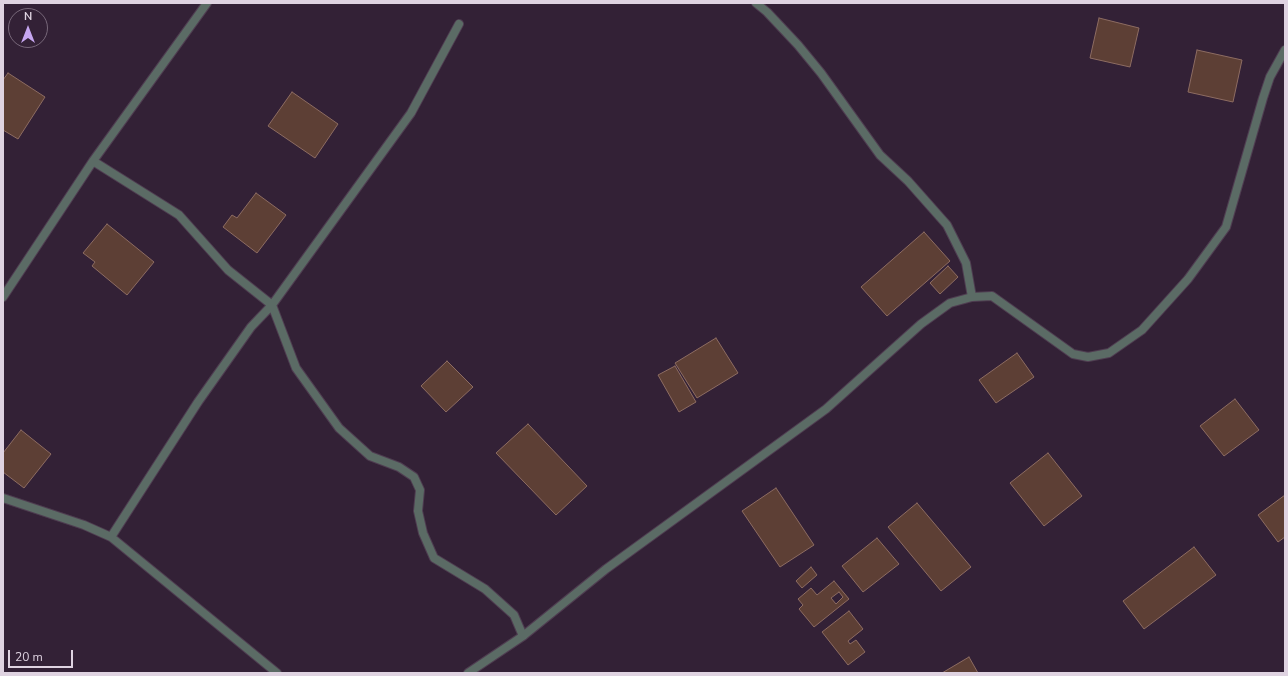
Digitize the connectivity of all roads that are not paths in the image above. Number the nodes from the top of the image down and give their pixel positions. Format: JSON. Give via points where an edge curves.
{"nodes":[{"id":1,"x":207,"y":3,"type":"edge"},
{"id":2,"x":756,"y":3,"type":"edge"},
{"id":3,"x":459,"y":24,"type":"dead end"},
{"id":4,"x":1285,"y":50,"type":"edge"},
{"id":5,"x":93,"y":161,"type":"junction"},
{"id":6,"x":3,"y":297,"type":"edge"},
{"id":7,"x":972,"y":297,"type":"junction"},
{"id":8,"x":272,"y":305,"type":"junction"},
{"id":9,"x":3,"y":498,"type":"edge"},
{"id":10,"x":110,"y":537,"type":"junction"},
{"id":11,"x":523,"y":636,"type":"junction"},
{"id":12,"x":277,"y":673,"type":"edge"},
{"id":13,"x":468,"y":673,"type":"edge"}],
"edges":[{"from":1,"to":5,"type":"street"},
{"from":2,"to":7,"type":"street","via":[[781,26],[821,73],[880,155],[908,181],[947,225],[966,263]]},
{"from":3,"to":8,"type":"street","via":[[411,113]]},
{"from":4,"to":7,"type":"street","via":[[1270,77],[1226,227],[1188,279],[1142,330],[1109,352],[1088,357],[1073,354],[992,296]]},
{"from":5,"to":6,"type":"street"},
{"from":5,"to":8,"type":"street","via":[[179,215],[228,270]]},
{"from":7,"to":11,"type":"street","via":[[950,303],[921,324],[826,409],[606,570]]},
{"from":8,"to":10,"type":"street","via":[[251,327],[198,402]]},
{"from":8,"to":11,"type":"street","via":[[296,368],[339,428],[370,456],[398,467],[414,477],[420,490],[418,511],[423,533],[434,558],[485,588],[514,615]]},
{"from":9,"to":10,"type":"street","via":[[84,525]]},
{"from":10,"to":12,"type":"street"},
{"from":11,"to":13,"type":"street"}]}
